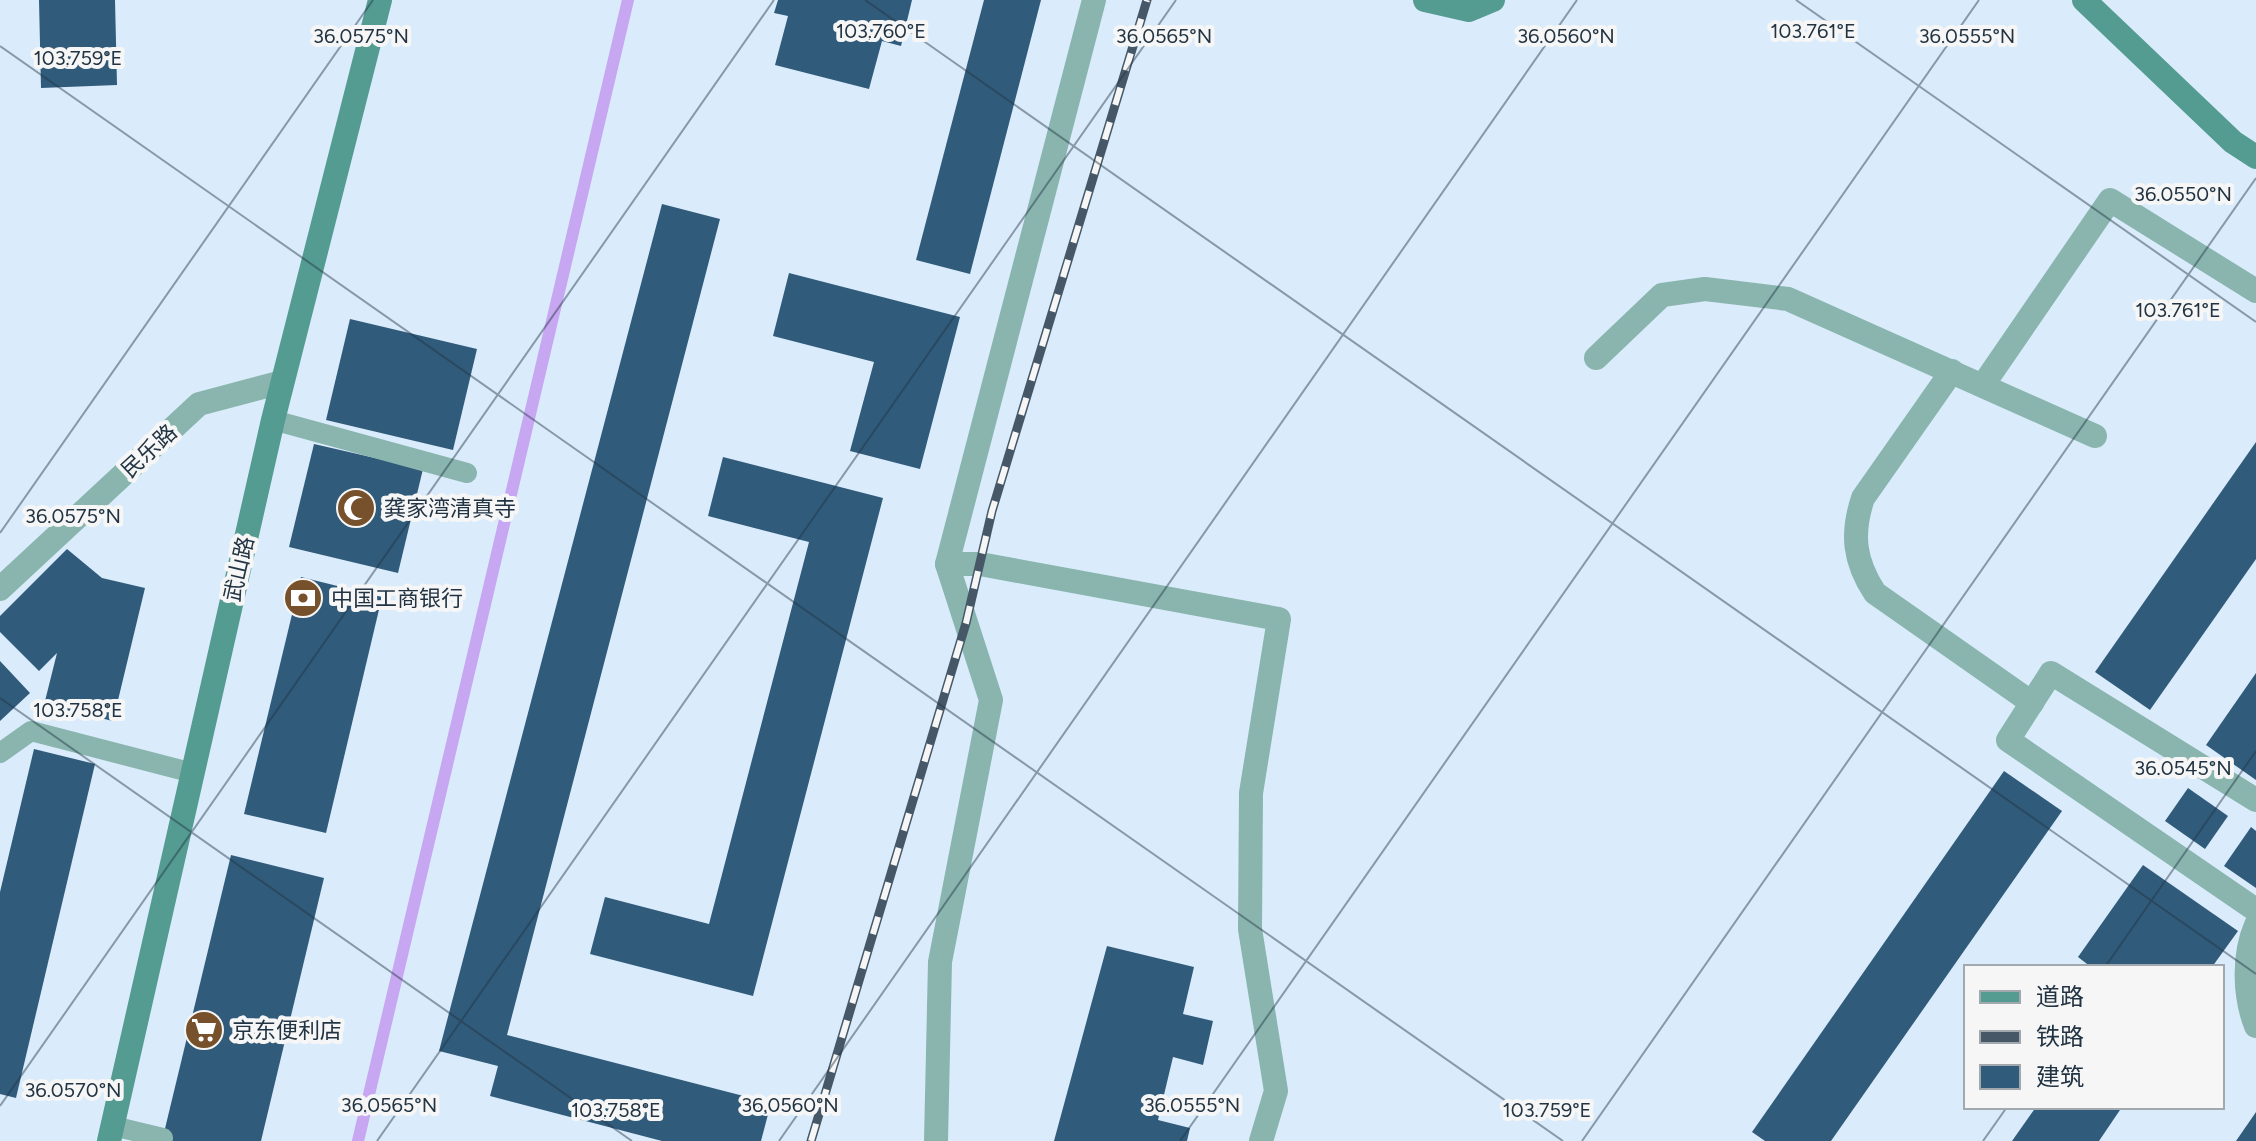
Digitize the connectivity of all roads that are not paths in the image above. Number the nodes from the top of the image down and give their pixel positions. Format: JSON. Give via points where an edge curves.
{"nodes":[{"id":1,"x":380,"y":0,"type":"edge"},
{"id":2,"x":1094,"y":0,"type":"edge"},
{"id":3,"x":1425,"y":0,"type":"edge"},
{"id":4,"x":1493,"y":0,"type":"edge"},
{"id":5,"x":2084,"y":0,"type":"edge"},
{"id":6,"x":2256,"y":157,"type":"edge"},
{"id":7,"x":2256,"y":291,"type":"edge"},
{"id":8,"x":1596,"y":358,"type":"dead end"},
{"id":9,"x":1952,"y":371,"type":"junction"},
{"id":10,"x":282,"y":382,"type":"junction"},
{"id":11,"x":1983,"y":385,"type":"junction"},
{"id":12,"x":273,"y":420,"type":"junction"},
{"id":13,"x":2095,"y":436,"type":"dead end"},
{"id":14,"x":467,"y":473,"type":"dead end"},
{"id":15,"x":947,"y":564,"type":"junction"},
{"id":16,"x":0,"y":589,"type":"edge"},
{"id":17,"x":2032,"y":703,"type":"junction"},
{"id":18,"x":0,"y":753,"type":"edge"},
{"id":19,"x":193,"y":773,"type":"junction"},
{"id":20,"x":2256,"y":800,"type":"edge"},
{"id":21,"x":2256,"y":910,"type":"edge"},
{"id":22,"x":2256,"y":925,"type":"edge"},
{"id":23,"x":2256,"y":1026,"type":"edge"},
{"id":24,"x":111,"y":1134,"type":"edge"},
{"id":25,"x":163,"y":1138,"type":"dead end"},
{"id":26,"x":936,"y":1141,"type":"edge"},
{"id":27,"x":1261,"y":1141,"type":"edge"}],
"edges":[{"from":1,"to":10,"type":"main road","name":"武山路"},
{"from":2,"to":15,"type":"street"},
{"from":3,"to":4,"type":"main road","via":[[1469,10]]},
{"from":5,"to":6,"type":"main road","via":[[2233,142]]},
{"from":7,"to":11,"type":"street","via":[[2110,200]]},
{"from":8,"to":9,"type":"street","via":[[1662,295],[1705,289],[1788,299]]},
{"from":9,"to":11,"type":"street"},
{"from":9,"to":17,"type":"street","via":[[1863,498],[1855,522],[1861,572],[1875,593]]},
{"from":10,"to":12,"type":"main road","name":"武山路"},
{"from":10,"to":16,"type":"street","name":"民乐路","via":[[199,404]]},
{"from":11,"to":13,"type":"street"},
{"from":12,"to":14,"type":"lane"},
{"from":12,"to":19,"type":"main road","name":"武山路"},
{"from":15,"to":26,"type":"street","via":[[991,700],[940,962]]},
{"from":15,"to":27,"type":"street","via":[[980,564],[1279,619],[1251,793],[1250,929],[1276,1091]]},
{"from":17,"to":20,"type":"street","via":[[2051,673]]},
{"from":17,"to":21,"type":"street","via":[[2008,740]]},
{"from":18,"to":19,"type":"lane","via":[[31,731]]},
{"from":19,"to":24,"type":"main road","name":"武山路"},
{"from":22,"to":23,"type":"street","via":[[2249,942],[2247,1004]]},
{"from":24,"to":25,"type":"lane"}]}
